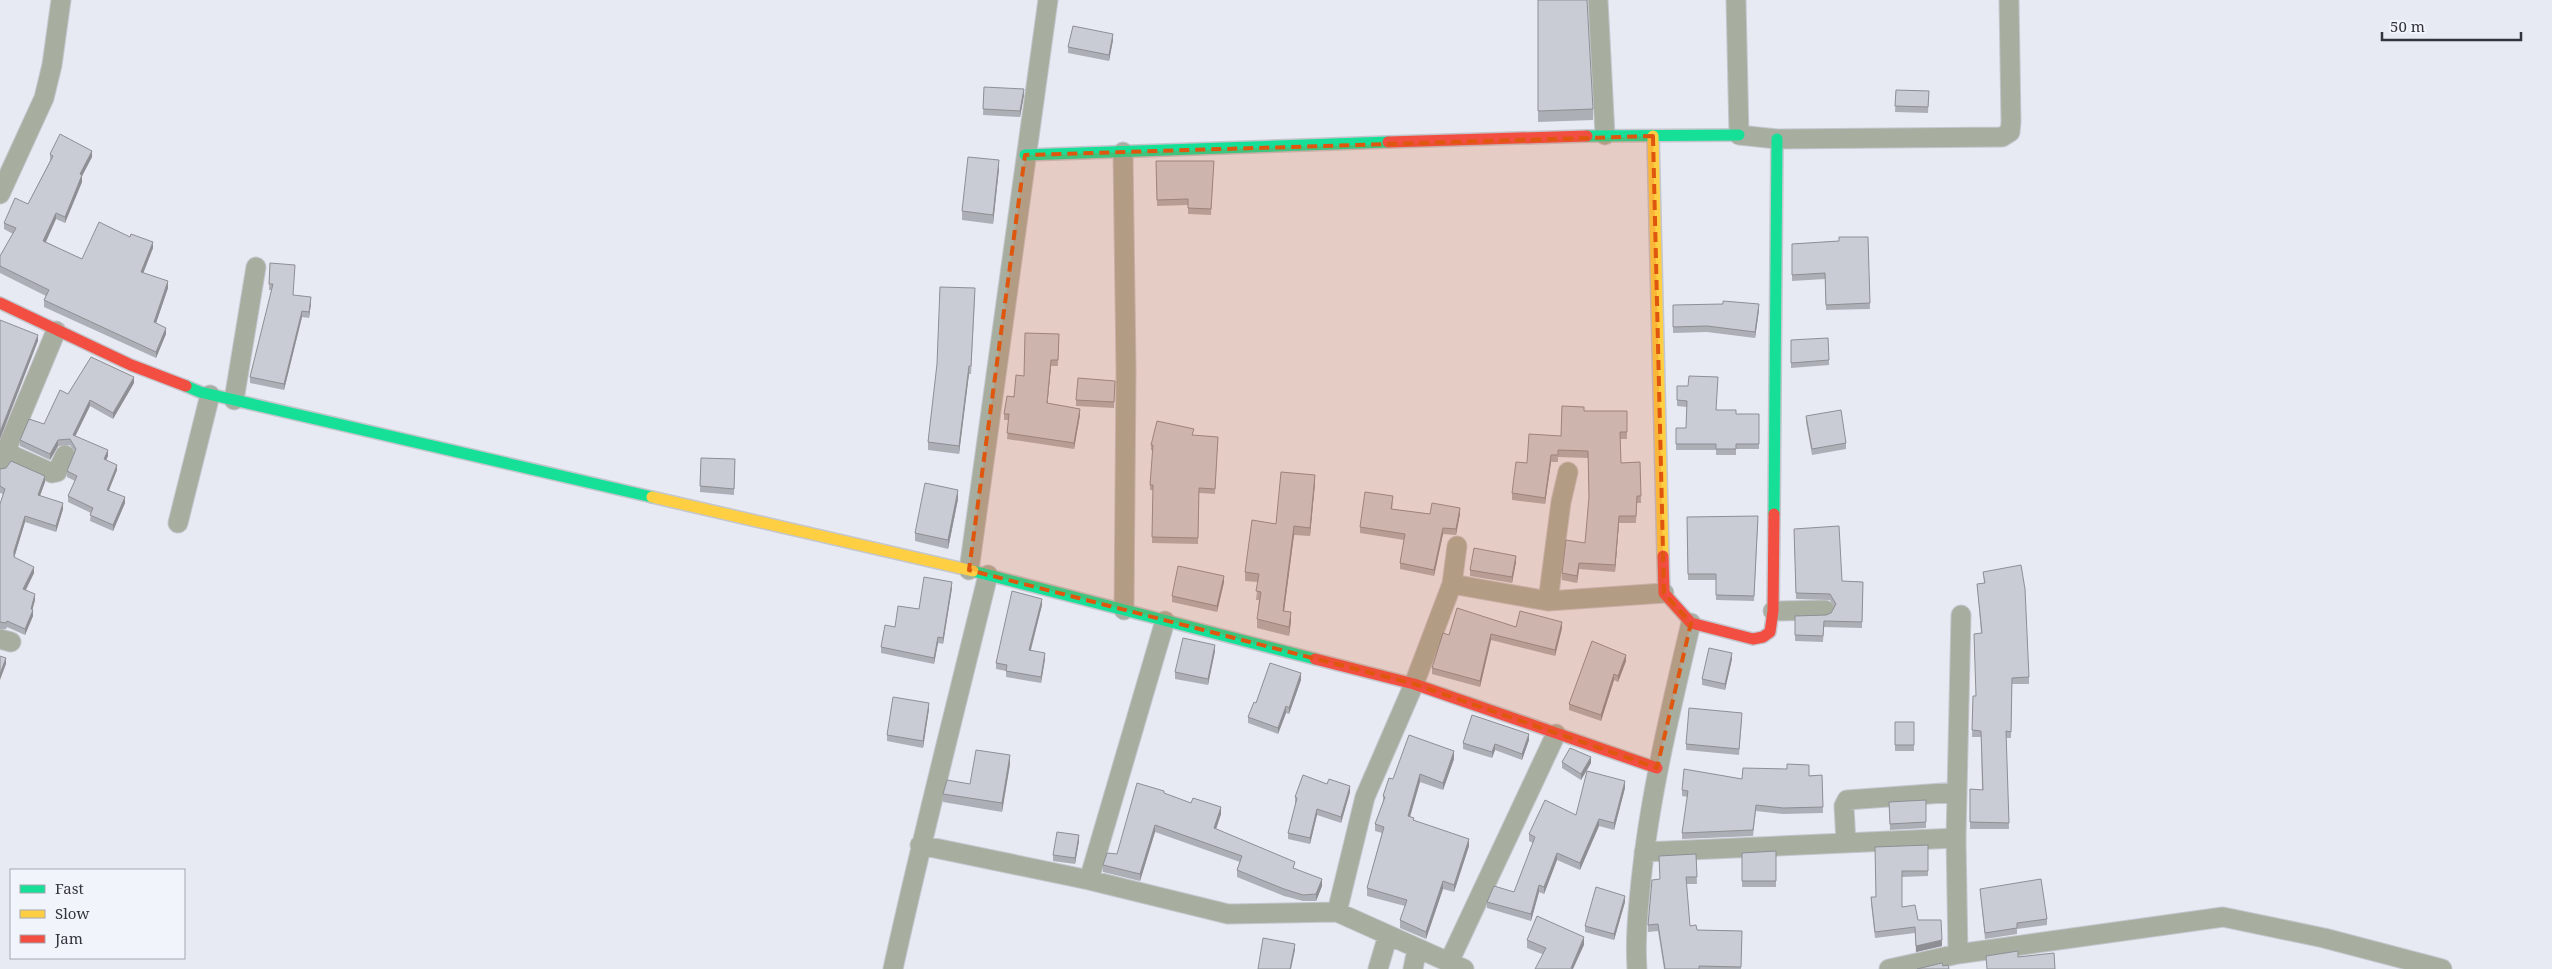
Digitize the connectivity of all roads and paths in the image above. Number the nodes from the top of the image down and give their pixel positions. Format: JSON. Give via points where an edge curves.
{"nodes":[{"id":1,"x":61,"y":0,"type":"edge"},
{"id":2,"x":1048,"y":0,"type":"edge"},
{"id":3,"x":1598,"y":0,"type":"edge"},
{"id":4,"x":1736,"y":0,"type":"edge"},
{"id":5,"x":2009,"y":0,"type":"edge"},
{"id":6,"x":1605,"y":135,"type":"junction"},
{"id":7,"x":1739,"y":135,"type":"junction"},
{"id":8,"x":1653,"y":136,"type":"junction"},
{"id":9,"x":1778,"y":139,"type":"junction"},
{"id":10,"x":1123,"y":152,"type":"junction"},
{"id":11,"x":1025,"y":155,"type":"junction"},
{"id":12,"x":0,"y":194,"type":"edge"},
{"id":13,"x":256,"y":267,"type":"dead end"},
{"id":14,"x":0,"y":303,"type":"edge"},
{"id":15,"x":56,"y":331,"type":"junction"},
{"id":16,"x":210,"y":395,"type":"junction"},
{"id":17,"x":234,"y":400,"type":"junction"},
{"id":18,"x":65,"y":455,"type":"dead end"},
{"id":19,"x":3,"y":459,"type":"edge"},
{"id":20,"x":1568,"y":472,"type":"dead end"},
{"id":21,"x":178,"y":523,"type":"dead end"},
{"id":22,"x":1458,"y":546,"type":"dead end"},
{"id":23,"x":969,"y":570,"type":"junction"},
{"id":24,"x":988,"y":575,"type":"junction"},
{"id":25,"x":1452,"y":584,"type":"junction"},
{"id":26,"x":1664,"y":593,"type":"junction"},
{"id":27,"x":1548,"y":601,"type":"junction"},
{"id":28,"x":1124,"y":610,"type":"junction"},
{"id":29,"x":1825,"y":610,"type":"dead end"},
{"id":30,"x":1773,"y":611,"type":"junction"},
{"id":31,"x":1961,"y":615,"type":"dead end"},
{"id":32,"x":1166,"y":621,"type":"junction"},
{"id":33,"x":1691,"y":623,"type":"junction"},
{"id":34,"x":1414,"y":684,"type":"junction"},
{"id":35,"x":1556,"y":734,"type":"junction"},
{"id":36,"x":1658,"y":768,"type":"junction"},
{"id":37,"x":1957,"y":792,"type":"junction"},
{"id":38,"x":1956,"y":838,"type":"junction"},
{"id":39,"x":1846,"y":843,"type":"junction"},
{"id":40,"x":920,"y":845,"type":"junction"},
{"id":41,"x":1644,"y":852,"type":"junction"},
{"id":42,"x":1088,"y":880,"type":"junction"},
{"id":43,"x":1337,"y":912,"type":"junction"},
{"id":44,"x":1388,"y":935,"type":"junction"},
{"id":45,"x":1417,"y":949,"type":"junction"},
{"id":46,"x":1958,"y":954,"type":"junction"},
{"id":47,"x":1457,"y":965,"type":"edge"},
{"id":48,"x":894,"y":969,"type":"edge"},
{"id":49,"x":1378,"y":969,"type":"edge"},
{"id":50,"x":1413,"y":969,"type":"edge"},
{"id":51,"x":1637,"y":969,"type":"edge"},
{"id":52,"x":1889,"y":969,"type":"edge"},
{"id":53,"x":2442,"y":969,"type":"edge"}],
"edges":[{"from":1,"to":12,"type":"street","via":[[44,98]]},
{"from":2,"to":11,"type":"street"},
{"from":3,"to":6,"type":"street"},
{"from":4,"to":7,"type":"street"},
{"from":5,"to":9,"type":"street","via":[[2011,122],[2010,132],[2002,137]]},
{"from":6,"to":8,"type":"street"},
{"from":6,"to":10,"type":"street"},
{"from":7,"to":8,"type":"street"},
{"from":7,"to":9,"type":"street"},
{"from":8,"to":26,"type":"street"},
{"from":9,"to":30,"type":"street"},
{"from":10,"to":11,"type":"street"},
{"from":10,"to":28,"type":"street","via":[[1126,370]]},
{"from":11,"to":23,"type":"street"},
{"from":13,"to":17,"type":"street"},
{"from":14,"to":15,"type":"street"},
{"from":15,"to":16,"type":"street","via":[[131,365]]},
{"from":15,"to":19,"type":"street"},
{"from":16,"to":17,"type":"street"},
{"from":16,"to":21,"type":"street"},
{"from":17,"to":23,"type":"street"},
{"from":18,"to":19,"type":"street","via":[[57,472],[52,473]]},
{"from":20,"to":27,"type":"street"},
{"from":22,"to":25,"type":"street"},
{"from":23,"to":24,"type":"street"},
{"from":24,"to":28,"type":"street"},
{"from":24,"to":40,"type":"street"},
{"from":25,"to":27,"type":"street"},
{"from":25,"to":34,"type":"street"},
{"from":26,"to":27,"type":"street"},
{"from":26,"to":33,"type":"street"},
{"from":28,"to":32,"type":"street"},
{"from":29,"to":30,"type":"street"},
{"from":30,"to":33,"type":"street","via":[[1770,632],[1753,639]]},
{"from":31,"to":37,"type":"street"},
{"from":32,"to":34,"type":"street"},
{"from":32,"to":42,"type":"street"},
{"from":33,"to":36,"type":"street"},
{"from":34,"to":35,"type":"street"},
{"from":34,"to":43,"type":"street","via":[[1365,797]]},
{"from":35,"to":36,"type":"street"},
{"from":35,"to":47,"type":"street"},
{"from":36,"to":41,"type":"street"},
{"from":37,"to":38,"type":"street"},
{"from":37,"to":39,"type":"street","via":[[1846,800]]},
{"from":38,"to":39,"type":"street"},
{"from":38,"to":46,"type":"street"},
{"from":39,"to":41,"type":"street"},
{"from":40,"to":42,"type":"street"},
{"from":40,"to":48,"type":"street"},
{"from":41,"to":51,"type":"street","via":[[1636,929]]},
{"from":42,"to":43,"type":"street","via":[[1228,914]]},
{"from":43,"to":44,"type":"street"},
{"from":44,"to":45,"type":"street"},
{"from":44,"to":49,"type":"street"},
{"from":45,"to":47,"type":"street"},
{"from":45,"to":50,"type":"street"},
{"from":46,"to":52,"type":"street"},
{"from":46,"to":53,"type":"street","via":[[2224,917],[2324,938]]}]}
